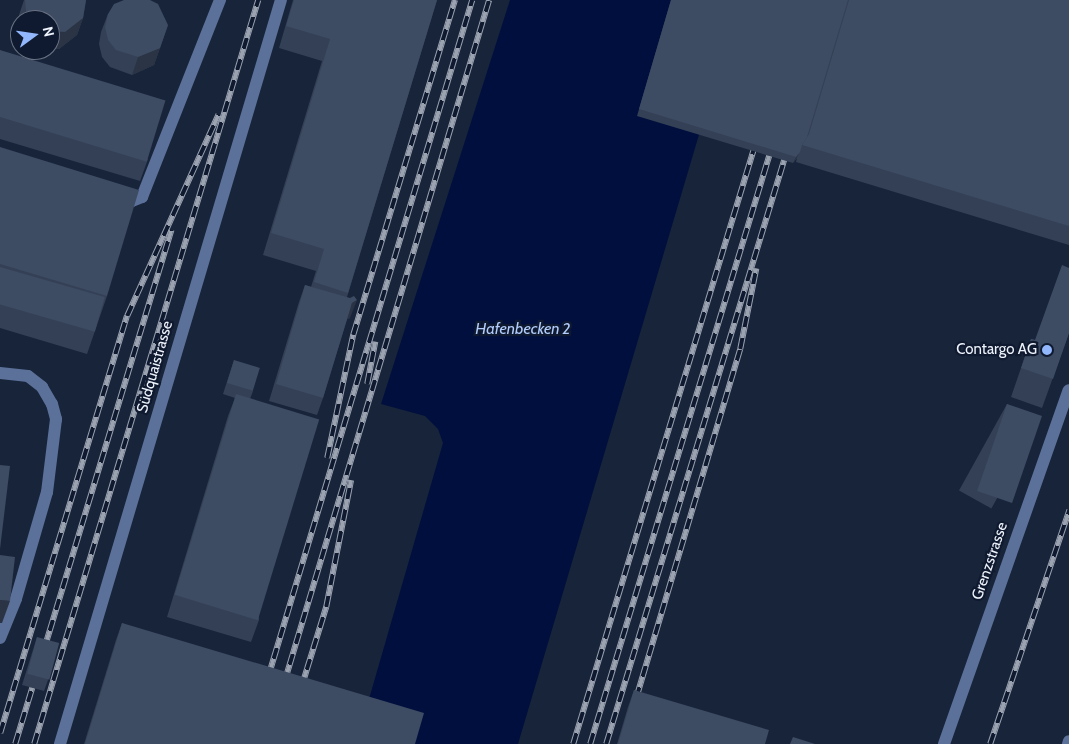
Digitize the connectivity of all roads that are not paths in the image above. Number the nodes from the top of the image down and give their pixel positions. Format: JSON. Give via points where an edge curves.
{"nodes":[{"id":1,"x":220,"y":0,"type":"edge"},
{"id":2,"x":281,"y":0,"type":"edge"},
{"id":3,"x":107,"y":197,"type":"edge"},
{"id":4,"x":0,"y":373,"type":"edge"},
{"id":5,"x":1069,"y":390,"type":"edge"},
{"id":6,"x":0,"y":638,"type":"edge"},
{"id":7,"x":60,"y":744,"type":"edge"},
{"id":8,"x":944,"y":744,"type":"edge"}],
"edges":[{"from":1,"to":3,"type":"street","via":[[142,197],[132,202]]},
{"from":2,"to":7,"type":"street","name":"Südquaistrasse"},
{"from":4,"to":6,"type":"street","via":[[28,376],[42,386],[56,419],[47,492],[16,599]]},
{"from":5,"to":8,"type":"street","name":"Grenzstrasse"}]}
